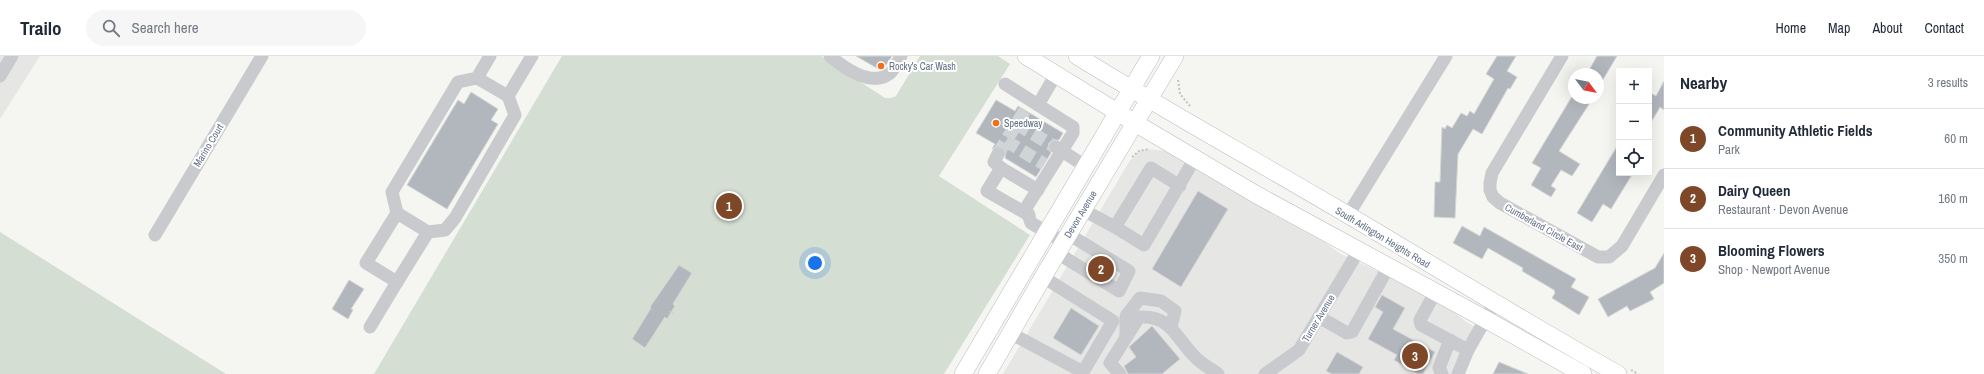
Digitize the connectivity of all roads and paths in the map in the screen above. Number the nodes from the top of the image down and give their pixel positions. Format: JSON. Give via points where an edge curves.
{"nodes":[{"id":1,"x":12,"y":56,"type":"edge"},
{"id":2,"x":262,"y":56,"type":"edge"},
{"id":3,"x":490,"y":56,"type":"edge"},
{"id":4,"x":532,"y":56,"type":"edge"},
{"id":5,"x":901,"y":56,"type":"edge"},
{"id":6,"x":1026,"y":56,"type":"edge"},
{"id":7,"x":1077,"y":56,"type":"edge"},
{"id":8,"x":1151,"y":56,"type":"edge"},
{"id":9,"x":1175,"y":56,"type":"edge"},
{"id":10,"x":1446,"y":56,"type":"edge"},
{"id":11,"x":1562,"y":56,"type":"edge"},
{"id":12,"x":834,"y":57,"type":"edge"},
{"id":13,"x":1056,"y":74,"type":"junction"},
{"id":14,"x":0,"y":76,"type":"edge"},
{"id":15,"x":477,"y":78,"type":"junction"},
{"id":16,"x":1005,"y":84,"type":"dead end"},
{"id":17,"x":1131,"y":89,"type":"junction"},
{"id":18,"x":508,"y":96,"type":"junction"},
{"id":19,"x":1149,"y":100,"type":"junction"},
{"id":20,"x":1031,"y":105,"type":"junction"},
{"id":21,"x":1117,"y":113,"type":"junction"},
{"id":22,"x":1134,"y":123,"type":"junction"},
{"id":23,"x":1058,"y":149,"type":"junction"},
{"id":24,"x":1151,"y":149,"type":"dead end"},
{"id":25,"x":998,"y":154,"type":"tunnel mouth"},
{"id":26,"x":1195,"y":158,"type":"junction"},
{"id":27,"x":1131,"y":159,"type":"dead end"},
{"id":28,"x":1085,"y":166,"type":"junction"},
{"id":29,"x":1001,"y":168,"type":"junction"},
{"id":30,"x":1664,"y":175,"type":"edge"},
{"id":31,"x":1180,"y":186,"type":"junction"},
{"id":32,"x":1038,"y":190,"type":"junction"},
{"id":33,"x":1083,"y":210,"type":"junction"},
{"id":34,"x":397,"y":213,"type":"junction"},
{"id":35,"x":1029,"y":215,"type":"junction"},
{"id":36,"x":1348,"y":215,"type":"junction"},
{"id":37,"x":1115,"y":227,"type":"junction"},
{"id":38,"x":428,"y":232,"type":"junction"},
{"id":39,"x":1046,"y":232,"type":"junction"},
{"id":40,"x":155,"y":235,"type":"dead end"},
{"id":41,"x":1063,"y":243,"type":"junction"},
{"id":42,"x":1359,"y":250,"type":"junction"},
{"id":43,"x":1389,"y":266,"type":"junction"},
{"id":44,"x":1043,"y":277,"type":"junction"},
{"id":45,"x":397,"y":282,"type":"junction"},
{"id":46,"x":1436,"y":291,"type":"junction"},
{"id":47,"x":1494,"y":304,"type":"junction"},
{"id":48,"x":670,"y":311,"type":"dead end"},
{"id":49,"x":673,"y":313,"type":"dead end"},
{"id":50,"x":1319,"y":318,"type":"junction"},
{"id":51,"x":1486,"y":318,"type":"junction"},
{"id":52,"x":370,"y":327,"type":"dead end"},
{"id":53,"x":1171,"y":327,"type":"junction"},
{"id":54,"x":1010,"y":334,"type":"junction"},
{"id":55,"x":1126,"y":337,"type":"junction"},
{"id":56,"x":1450,"y":340,"type":"junction"},
{"id":57,"x":1468,"y":350,"type":"junction"},
{"id":58,"x":992,"y":372,"type":"edge"},
{"id":59,"x":1209,"y":372,"type":"edge"},
{"id":60,"x":1085,"y":373,"type":"edge"},
{"id":61,"x":1271,"y":373,"type":"edge"},
{"id":62,"x":963,"y":374,"type":"edge"},
{"id":63,"x":1120,"y":374,"type":"edge"},
{"id":64,"x":1442,"y":374,"type":"edge"},
{"id":65,"x":1458,"y":374,"type":"edge"},
{"id":66,"x":1583,"y":374,"type":"edge"},
{"id":67,"x":1618,"y":374,"type":"edge"}],
"edges":[{"from":1,"to":14,"type":"street"},
{"from":2,"to":40,"type":"street","name":"Marino Court"},
{"from":3,"to":15,"type":"street"},
{"from":4,"to":18,"type":"street"},
{"from":5,"to":12,"type":"street","via":[[890,74],[876,79],[860,76]]},
{"from":6,"to":13,"type":"main road","name":"South Arlington Heights Road"},
{"from":7,"to":17,"type":"main road","name":"South Arlington Heights Road"},
{"from":8,"to":17,"type":"main road","name":"Devon Avenue"},
{"from":9,"to":19,"type":"main road","name":"Devon Avenue"},
{"from":10,"to":36,"type":"street"},
{"from":11,"to":30,"type":"street","name":"Cumberland Circle East","via":[[1492,173],[1490,190],[1493,197],[1598,257],[1609,257],[1622,246]]},
{"from":13,"to":20,"type":"street"},
{"from":13,"to":21,"type":"main road","name":"South Arlington Heights Road"},
{"from":15,"to":18,"type":"street"},
{"from":15,"to":34,"type":"street","via":[[458,82],[392,192]]},
{"from":16,"to":20,"type":"street"},
{"from":17,"to":19,"type":"main road","name":"South Arlington Heights Road"},
{"from":17,"to":21,"type":"main road","name":"Devon Avenue"},
{"from":18,"to":38,"type":"street","via":[[515,115],[455,218],[445,230]]},
{"from":19,"to":22,"type":"main road","name":"Devon Avenue"},
{"from":19,"to":36,"type":"main road","name":"South Arlington Heights Road"},
{"from":20,"to":23,"type":"street","via":[[1073,127],[1073,133]]},
{"from":21,"to":22,"type":"main road","name":"South Arlington Heights Road"},
{"from":21,"to":28,"type":"main road","name":"Devon Avenue"},
{"from":22,"to":26,"type":"main road","name":"South Arlington Heights Road"},
{"from":22,"to":33,"type":"main road","name":"Devon Avenue"},
{"from":23,"to":28,"type":"street"},
{"from":23,"to":32,"type":"street"},
{"from":24,"to":27,"type":"path","via":[[1139,151]]},
{"from":25,"to":29,"type":"street","via":[[994,162]]},
{"from":26,"to":31,"type":"street"},
{"from":26,"to":42,"type":"main road","name":"South Arlington Heights Road"},
{"from":28,"to":39,"type":"main road","name":"Devon Avenue"},
{"from":29,"to":32,"type":"street"},
{"from":29,"to":35,"type":"street","via":[[987,191]]},
{"from":31,"to":37,"type":"street","via":[[1144,245]]},
{"from":31,"to":37,"type":"street","via":[[1151,168]]},
{"from":32,"to":35,"type":"street","via":[[1026,208]]},
{"from":33,"to":37,"type":"street"},
{"from":33,"to":41,"type":"main road","name":"Devon Avenue"},
{"from":34,"to":38,"type":"street"},
{"from":34,"to":45,"type":"street","via":[[366,264]]},
{"from":35,"to":39,"type":"street","via":[[1031,223]]},
{"from":36,"to":47,"type":"main road","name":"South Arlington Heights Road"},
{"from":38,"to":45,"type":"street"},
{"from":39,"to":41,"type":"street"},
{"from":39,"to":62,"type":"main road","name":"Devon Avenue"},
{"from":41,"to":41,"type":"street","via":[[1119,291],[1129,271]]},
{"from":41,"to":44,"type":"main road","name":"Devon Avenue"},
{"from":42,"to":43,"type":"main road","name":"South Arlington Heights Road"},
{"from":42,"to":50,"type":"street","name":"Turner Avenue"},
{"from":43,"to":46,"type":"main road","name":"South Arlington Heights Road"},
{"from":43,"to":50,"type":"street","via":[[1352,332],[1347,333]]},
{"from":44,"to":54,"type":"main road","name":"Devon Avenue"},
{"from":44,"to":60,"type":"street","via":[[1113,321]]},
{"from":45,"to":52,"type":"street"},
{"from":46,"to":51,"type":"main road","name":"South Arlington Heights Road"},
{"from":46,"to":56,"type":"street","via":[[1420,320],[1421,325]]},
{"from":47,"to":51,"type":"street"},
{"from":47,"to":67,"type":"main road","name":"South Arlington Heights Road"},
{"from":48,"to":49,"type":"path"},
{"from":50,"to":61,"type":"street","name":"Turner Avenue","via":[[1299,350]]},
{"from":51,"to":57,"type":"street"},
{"from":51,"to":66,"type":"main road","name":"South Arlington Heights Road"},
{"from":53,"to":55,"type":"street","via":[[1152,316],[1139,317]]},
{"from":53,"to":55,"type":"street","via":[[1175,312],[1161,301],[1140,298],[1126,316]]},
{"from":53,"to":59,"type":"street"},
{"from":54,"to":58,"type":"main road","name":"Devon Avenue"},
{"from":54,"to":60,"type":"street"},
{"from":55,"to":63,"type":"street","via":[[1110,363]]},
{"from":56,"to":57,"type":"street"},
{"from":56,"to":64,"type":"street","via":[[1439,368]]},
{"from":57,"to":65,"type":"street"}]}
